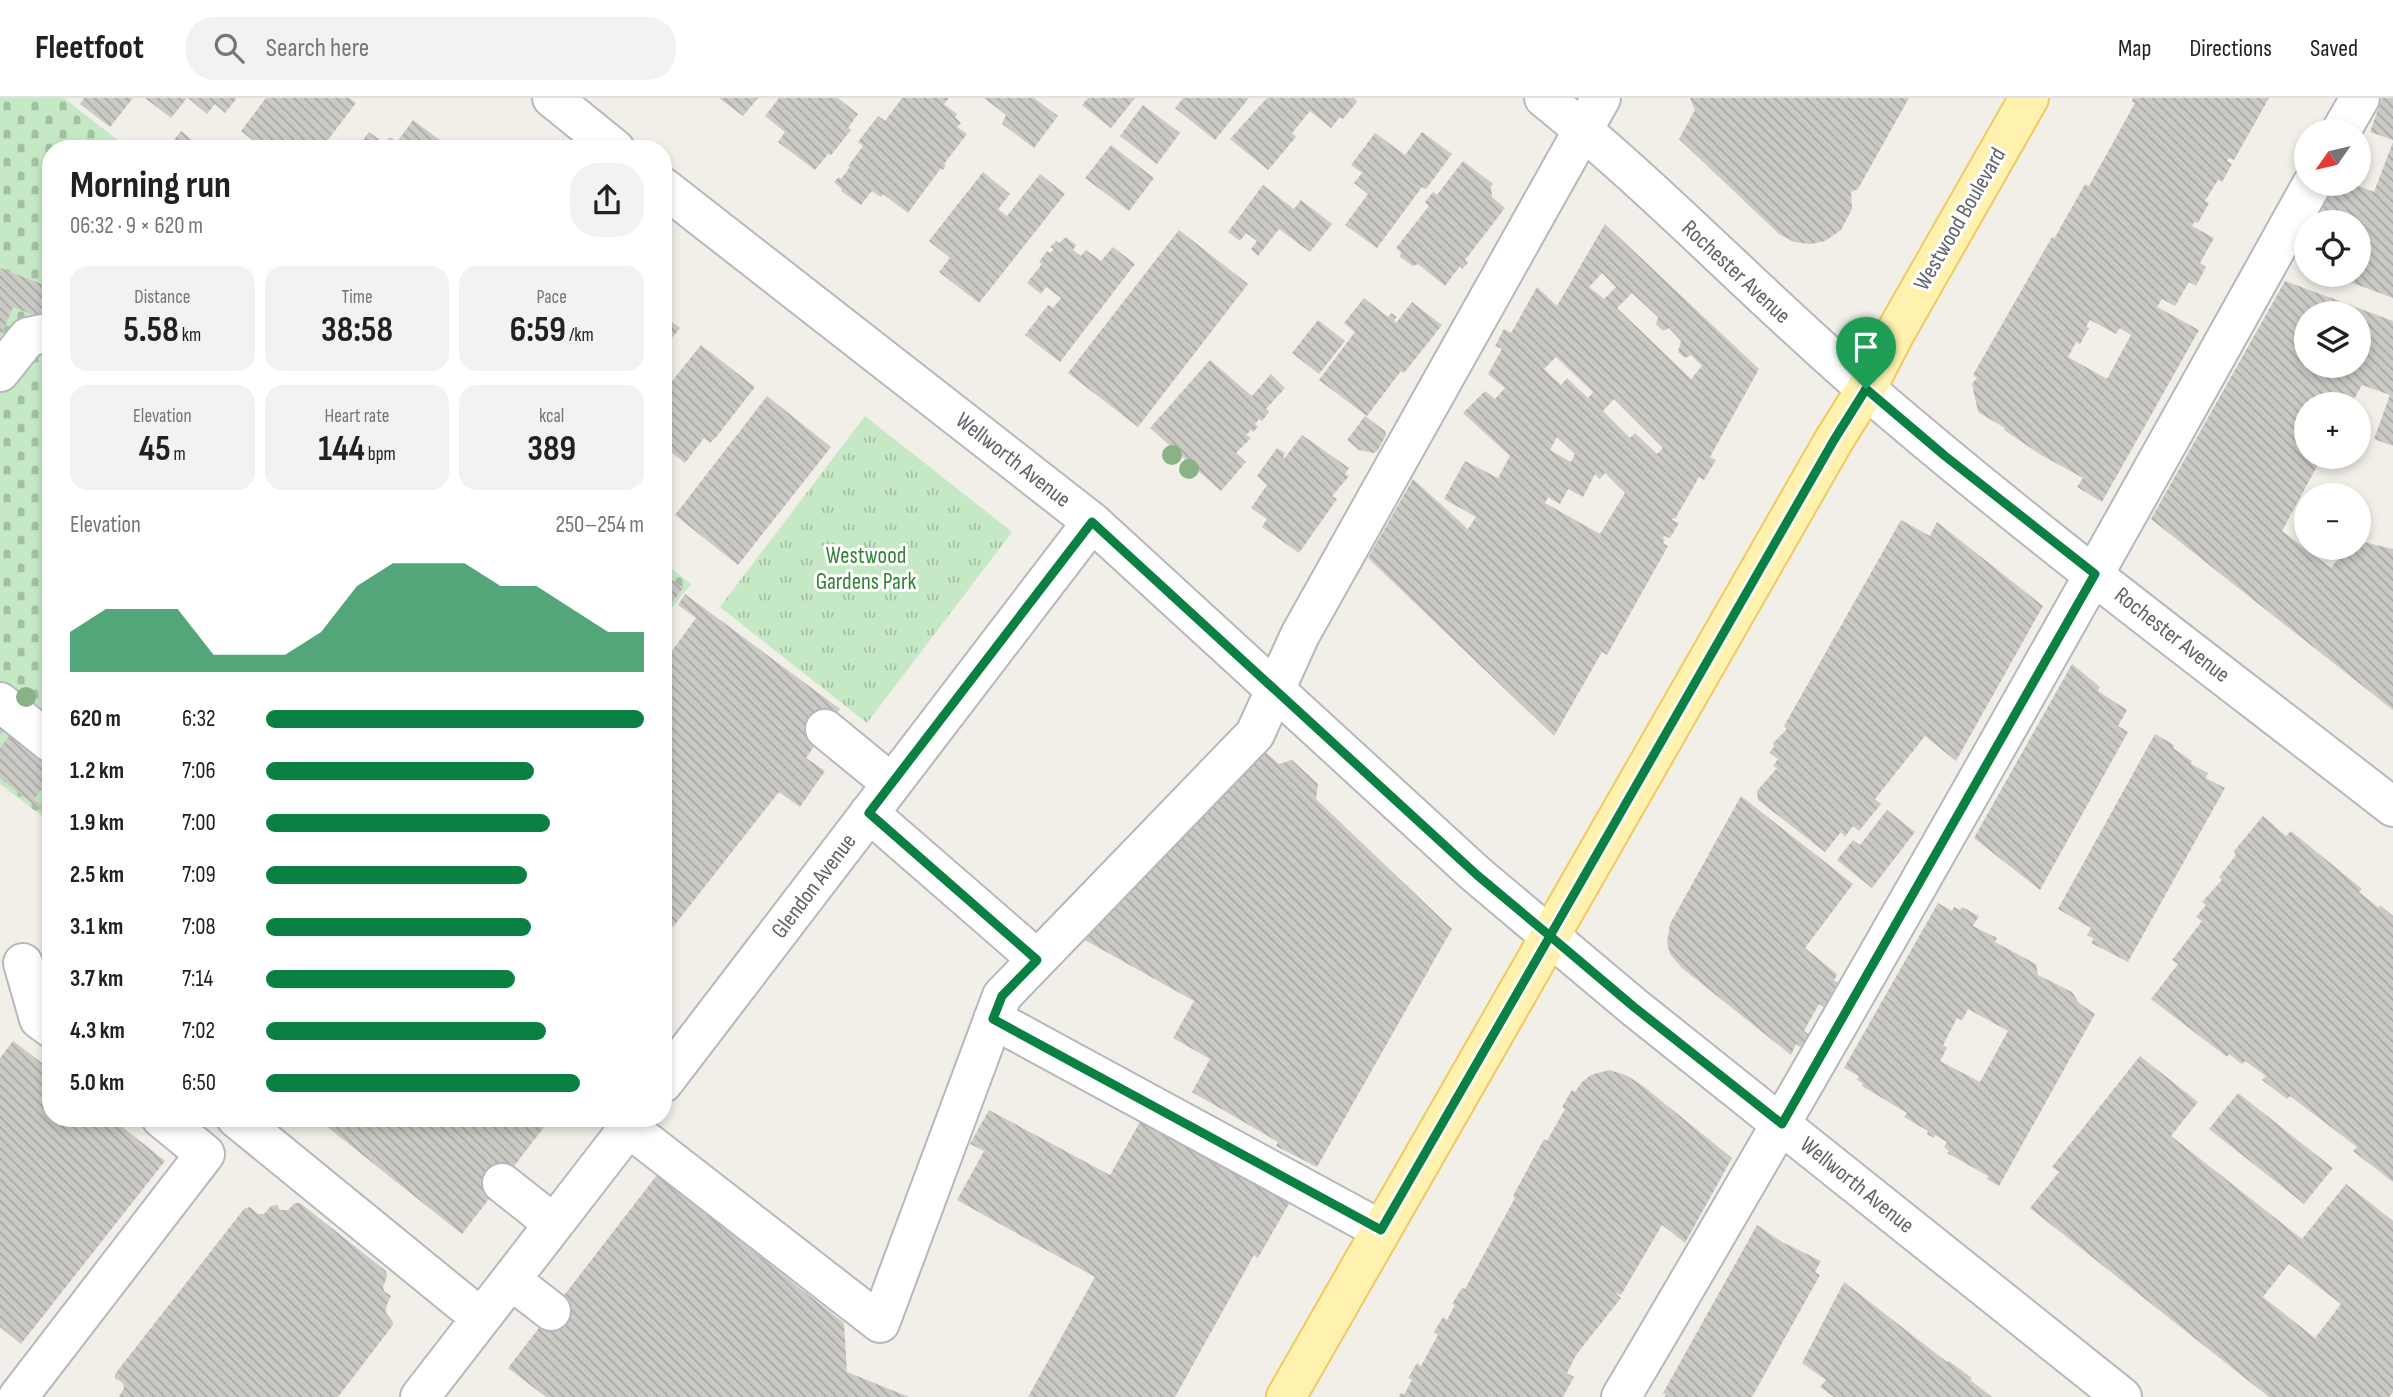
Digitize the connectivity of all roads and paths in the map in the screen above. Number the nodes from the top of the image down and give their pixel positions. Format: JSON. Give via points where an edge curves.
{"nodes":[{"id":1,"x":552,"y":98,"type":"edge"},
{"id":2,"x":1544,"y":98,"type":"edge"},
{"id":3,"x":2029,"y":98,"type":"edge"},
{"id":4,"x":2360,"y":98,"type":"edge"},
{"id":5,"x":1592,"y":114,"type":"edge"},
{"id":6,"x":2348,"y":119,"type":"edge"},
{"id":7,"x":604,"y":140,"type":"edge"},
{"id":8,"x":672,"y":194,"type":"edge"},
{"id":9,"x":2305,"y":196,"type":"edge"},
{"id":10,"x":42,"y":334,"type":"edge"},
{"id":11,"x":0,"y":372,"type":"edge"},
{"id":12,"x":1866,"y":389,"type":"junction"},
{"id":13,"x":1092,"y":522,"type":"junction"},
{"id":14,"x":2095,"y":574,"type":"junction"},
{"id":15,"x":1274,"y":691,"type":"junction"},
{"id":16,"x":0,"y":702,"type":"edge"},
{"id":17,"x":825,"y":729,"type":"dead end"},
{"id":18,"x":42,"y":736,"type":"edge"},
{"id":19,"x":880,"y":798,"type":"junction"},
{"id":20,"x":2393,"y":807,"type":"edge"},
{"id":21,"x":1550,"y":936,"type":"junction"},
{"id":22,"x":1037,"y":960,"type":"junction"},
{"id":23,"x":23,"y":963,"type":"dead end"},
{"id":24,"x":993,"y":1019,"type":"junction"},
{"id":25,"x":42,"y":1021,"type":"edge"},
{"id":26,"x":672,"y":1060,"type":"edge"},
{"id":27,"x":1782,"y":1124,"type":"junction"},
{"id":28,"x":172,"y":1127,"type":"edge"},
{"id":29,"x":232,"y":1127,"type":"edge"},
{"id":30,"x":250,"y":1127,"type":"edge"},
{"id":31,"x":630,"y":1127,"type":"edge"},
{"id":32,"x":638,"y":1127,"type":"edge"},
{"id":33,"x":205,"y":1154,"type":"junction"},
{"id":34,"x":502,"y":1183,"type":"dead end"},
{"id":35,"x":554,"y":1224,"type":"junction"},
{"id":36,"x":1381,"y":1230,"type":"junction"},
{"id":37,"x":511,"y":1280,"type":"junction"},
{"id":38,"x":551,"y":1311,"type":"dead end"},
{"id":39,"x":481,"y":1318,"type":"junction"},
{"id":40,"x":18,"y":1397,"type":"edge"},
{"id":41,"x":420,"y":1397,"type":"edge"},
{"id":42,"x":1286,"y":1397,"type":"edge"},
{"id":43,"x":1621,"y":1397,"type":"edge"},
{"id":44,"x":2122,"y":1397,"type":"edge"}],
"edges":[{"from":1,"to":7,"type":"street"},
{"from":2,"to":5,"type":"street","name":"Rochester Avenue"},
{"from":3,"to":12,"type":"main road","name":"Westwood Boulevard"},
{"from":4,"to":6,"type":"street"},
{"from":5,"to":12,"type":"street","name":"Rochester Avenue"},
{"from":5,"to":15,"type":"street","via":[[1300,635]]},
{"from":8,"to":13,"type":"street","name":"Wellworth Avenue"},
{"from":9,"to":14,"type":"street"},
{"from":10,"to":11,"type":"street","via":[[28,337]]},
{"from":12,"to":14,"type":"street","name":"Rochester Avenue"},
{"from":12,"to":21,"type":"main road","name":"Westwood Boulevard"},
{"from":13,"to":15,"type":"street","name":"Wellworth Avenue"},
{"from":13,"to":19,"type":"street","name":"Glendon Avenue"},
{"from":14,"to":20,"type":"street","name":"Rochester Avenue"},
{"from":14,"to":27,"type":"street"},
{"from":15,"to":21,"type":"street","name":"Wellworth Avenue"},
{"from":15,"to":22,"type":"street","via":[[1255,734]]},
{"from":16,"to":18,"type":"street"},
{"from":17,"to":19,"type":"street"},
{"from":19,"to":22,"type":"street"},
{"from":19,"to":26,"type":"street","name":"Glendon Avenue"},
{"from":21,"to":27,"type":"street","name":"Wellworth Avenue"},
{"from":21,"to":36,"type":"main road","name":"Westwood Boulevard"},
{"from":22,"to":24,"type":"street","via":[[1002,996]]},
{"from":23,"to":25,"type":"street"},
{"from":24,"to":32,"type":"street","via":[[880,1322]]},
{"from":24,"to":36,"type":"street"},
{"from":27,"to":43,"type":"street"},
{"from":27,"to":44,"type":"street","name":"Wellworth Avenue"},
{"from":28,"to":33,"type":"street"},
{"from":29,"to":33,"type":"street"},
{"from":30,"to":39,"type":"street"},
{"from":31,"to":35,"type":"street"},
{"from":33,"to":40,"type":"street"},
{"from":34,"to":35,"type":"street"},
{"from":35,"to":37,"type":"street"},
{"from":36,"to":42,"type":"main road","name":"Westwood Boulevard"},
{"from":37,"to":38,"type":"street"},
{"from":37,"to":39,"type":"street"},
{"from":39,"to":41,"type":"street"}]}
